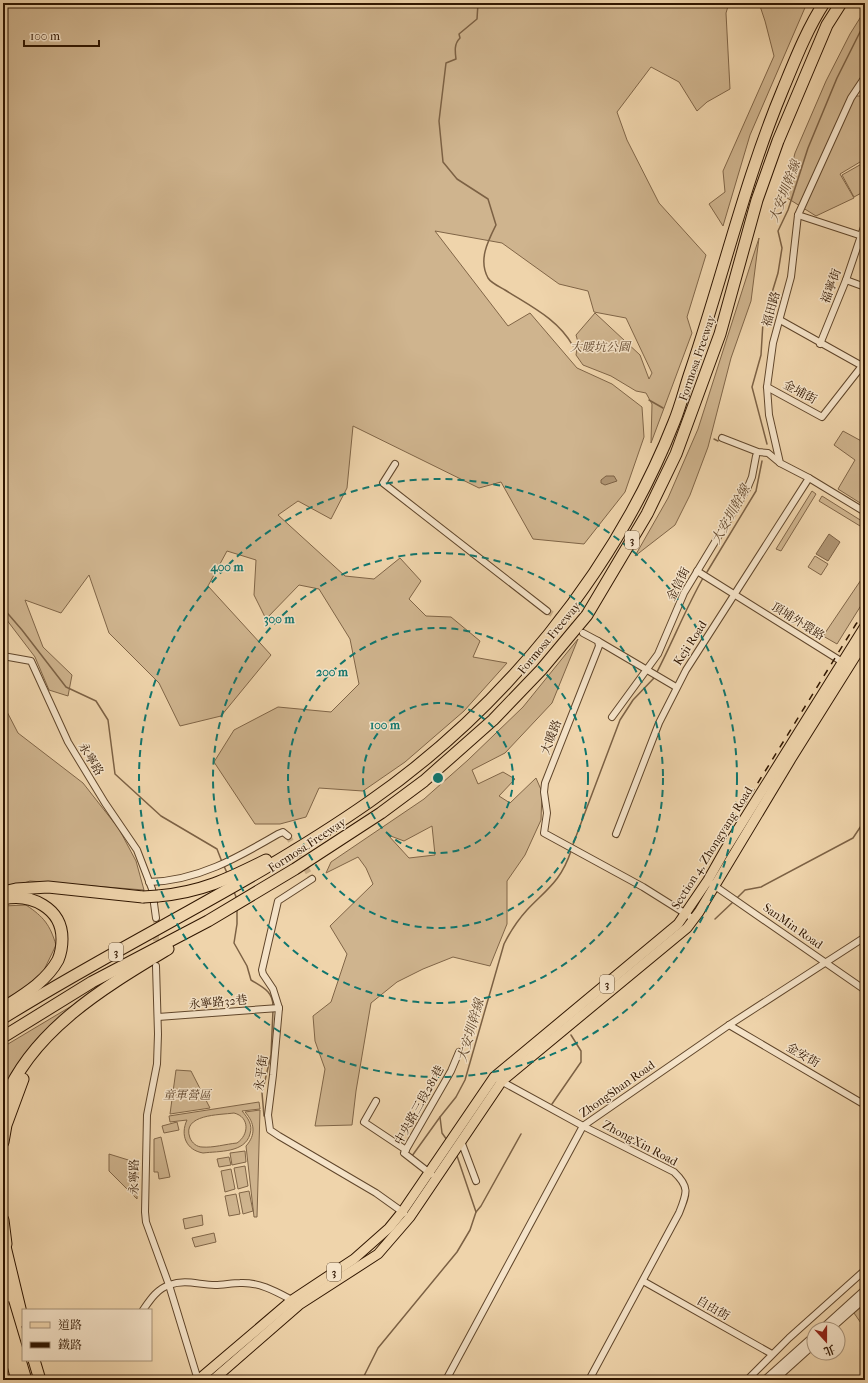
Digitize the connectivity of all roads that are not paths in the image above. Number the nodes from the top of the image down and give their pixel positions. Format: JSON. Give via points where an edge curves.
{"nodes":[{"id":1,"x":824,"y":3,"type":"edge"},
{"id":2,"x":841,"y":3,"type":"edge"},
{"id":3,"x":865,"y":77,"type":"edge"},
{"id":4,"x":798,"y":215,"type":"junction"},
{"id":5,"x":865,"y":224,"type":"edge"},
{"id":6,"x":863,"y":236,"type":"edge"},
{"id":7,"x":846,"y":280,"type":"junction"},
{"id":8,"x":865,"y":287,"type":"edge"},
{"id":9,"x":780,"y":320,"type":"junction"},
{"id":10,"x":820,"y":344,"type":"junction"},
{"id":11,"x":864,"y":366,"type":"edge"},
{"id":12,"x":767,"y":387,"type":"junction"},
{"id":13,"x":722,"y":438,"type":"dead end"},
{"id":14,"x":756,"y":456,"type":"dead end"},
{"id":15,"x":780,"y":463,"type":"junction"},
{"id":16,"x":395,"y":464,"type":"dead end"},
{"id":17,"x":809,"y":478,"type":"junction"},
{"id":18,"x":865,"y":512,"type":"edge"},
{"id":19,"x":697,"y":571,"type":"junction"},
{"id":20,"x":736,"y":594,"type":"junction"},
{"id":21,"x":547,"y":611,"type":"tunnel mouth"},
{"id":22,"x":865,"y":626,"type":"edge"},
{"id":23,"x":583,"y":633,"type":"tunnel mouth"},
{"id":24,"x":598,"y":641,"type":"junction"},
{"id":25,"x":865,"y":641,"type":"edge"},
{"id":26,"x":3,"y":656,"type":"edge"},
{"id":27,"x":846,"y":664,"type":"junction"},
{"id":28,"x":648,"y":671,"type":"junction"},
{"id":29,"x":676,"y":687,"type":"junction"},
{"id":30,"x":612,"y":717,"type":"dead end"},
{"id":31,"x":616,"y":834,"type":"dead end"},
{"id":32,"x":288,"y":836,"type":"dead end"},
{"id":33,"x":312,"y":879,"type":"dead end"},
{"id":34,"x":231,"y":883,"type":"junction"},
{"id":35,"x":711,"y":883,"type":"junction"},
{"id":36,"x":153,"y":889,"type":"junction"},
{"id":37,"x":3,"y":892,"type":"edge"},
{"id":38,"x":3,"y":899,"type":"edge"},
{"id":39,"x":687,"y":913,"type":"junction"},
{"id":40,"x":156,"y":918,"type":"tunnel mouth"},
{"id":41,"x":694,"y":919,"type":"junction"},
{"id":42,"x":208,"y":921,"type":"junction"},
{"id":43,"x":865,"y":937,"type":"edge"},
{"id":44,"x":826,"y":963,"type":"junction"},
{"id":45,"x":156,"y":966,"type":"dead end"},
{"id":46,"x":865,"y":990,"type":"edge"},
{"id":47,"x":3,"y":1008,"type":"edge"},
{"id":48,"x":279,"y":1008,"type":"junction"},
{"id":49,"x":74,"y":1013,"type":"junction"},
{"id":50,"x":158,"y":1017,"type":"junction"},
{"id":51,"x":3,"y":1018,"type":"edge"},
{"id":52,"x":729,"y":1026,"type":"junction"},
{"id":53,"x":3,"y":1037,"type":"edge"},
{"id":54,"x":459,"y":1052,"type":"dead end"},
{"id":55,"x":498,"y":1080,"type":"junction"},
{"id":56,"x":5,"y":1099,"type":"edge"},
{"id":57,"x":376,"y":1102,"type":"dead end"},
{"id":58,"x":865,"y":1105,"type":"edge"},
{"id":59,"x":583,"y":1126,"type":"junction"},
{"id":60,"x":3,"y":1142,"type":"edge"},
{"id":61,"x":455,"y":1143,"type":"junction"},
{"id":62,"x":406,"y":1150,"type":"junction"},
{"id":63,"x":433,"y":1175,"type":"junction"},
{"id":64,"x":476,"y":1181,"type":"dead end"},
{"id":65,"x":402,"y":1212,"type":"junction"},
{"id":66,"x":410,"y":1217,"type":"junction"},
{"id":67,"x":3,"y":1220,"type":"edge"},
{"id":68,"x":3,"y":1238,"type":"edge"},
{"id":69,"x":7,"y":1255,"type":"junction"},
{"id":70,"x":865,"y":1270,"type":"edge"},
{"id":71,"x":3,"y":1278,"type":"edge"},
{"id":72,"x":643,"y":1280,"type":"junction"},
{"id":73,"x":169,"y":1285,"type":"junction"},
{"id":74,"x":865,"y":1290,"type":"edge"},
{"id":75,"x":865,"y":1298,"type":"edge"},
{"id":76,"x":292,"y":1300,"type":"junction"},
{"id":77,"x":3,"y":1303,"type":"edge"},
{"id":78,"x":144,"y":1309,"type":"edge"},
{"id":79,"x":3,"y":1313,"type":"edge"},
{"id":80,"x":22,"y":1317,"type":"edge"},
{"id":81,"x":831,"y":1321,"type":"edge"},
{"id":82,"x":839,"y":1321,"type":"edge"},
{"id":83,"x":3,"y":1329,"type":"edge"},
{"id":84,"x":806,"y":1343,"type":"edge"},
{"id":85,"x":22,"y":1349,"type":"edge"},
{"id":86,"x":806,"y":1351,"type":"edge"},
{"id":87,"x":772,"y":1354,"type":"junction"},
{"id":88,"x":33,"y":1361,"type":"edge"},
{"id":89,"x":34,"y":1361,"type":"edge"},
{"id":90,"x":3,"y":1362,"type":"edge"},
{"id":91,"x":25,"y":1372,"type":"edge"},
{"id":92,"x":7,"y":1377,"type":"edge"},
{"id":93,"x":16,"y":1380,"type":"edge"},
{"id":94,"x":31,"y":1380,"type":"edge"},
{"id":95,"x":40,"y":1380,"type":"edge"},
{"id":96,"x":198,"y":1380,"type":"edge"},
{"id":97,"x":213,"y":1380,"type":"edge"},
{"id":98,"x":446,"y":1380,"type":"edge"},
{"id":99,"x":589,"y":1380,"type":"edge"},
{"id":100,"x":747,"y":1380,"type":"edge"},
{"id":101,"x":765,"y":1380,"type":"edge"},
{"id":102,"x":774,"y":1380,"type":"edge"}],
"edges":[{"from":1,"to":34,"type":"highway","name":"Formosa Freeway","number":"3","via":[[792,68],[764,134],[676,417],[640,496],[607,553],[576,599],[532,654],[484,706],[449,738],[371,801]]},
{"from":2,"to":42,"type":"highway","name":"Formosa Freeway","number":"3","via":[[827,25],[778,141],[757,200],[720,334],[676,454],[647,514],[587,615],[541,670],[493,720],[424,781],[381,813],[295,869]]},
{"from":3,"to":4,"type":"street","name":"福田路","via":[[851,98]]},
{"from":4,"to":6,"type":"street"},
{"from":4,"to":9,"type":"street","name":"福田路","via":[[792,277]]},
{"from":5,"to":6,"type":"street","name":"福寧街"},
{"from":6,"to":7,"type":"street","name":"福寧街"},
{"from":7,"to":8,"type":"street"},
{"from":7,"to":10,"type":"street","name":"福寧街"},
{"from":9,"to":10,"type":"street"},
{"from":9,"to":12,"type":"street","name":"福田路","via":[[773,342]]},
{"from":10,"to":11,"type":"street"},
{"from":11,"to":12,"type":"street","name":"金埔街","via":[[822,417]]},
{"from":12,"to":15,"type":"street","name":"福田路","via":[[769,415]]},
{"from":13,"to":15,"type":"street","via":[[758,452],[768,453]]},
{"from":14,"to":19,"type":"street","name":"金信街","via":[[747,489]]},
{"from":15,"to":17,"type":"street"},
{"from":16,"to":21,"type":"street","via":[[383,483]]},
{"from":17,"to":18,"type":"street"},
{"from":17,"to":20,"type":"street","name":"Keji Road"},
{"from":19,"to":20,"type":"street","name":"頂埔外環路"},
{"from":19,"to":28,"type":"street","name":"金信街"},
{"from":20,"to":27,"type":"street","name":"頂埔外環路"},
{"from":20,"to":29,"type":"street","name":"Keji Road"},
{"from":22,"to":27,"type":"main road","name":"Section 4, Zhongyang Road","number":"3"},
{"from":23,"to":24,"type":"street"},
{"from":24,"to":28,"type":"street"},
{"from":24,"to":39,"type":"street","name":"大暖路","via":[[596,656],[545,784],[547,813],[544,833]]},
{"from":25,"to":27,"type":"main road","name":"Section 4, Zhongyang Road","number":"3"},
{"from":26,"to":36,"type":"street","name":"永寧路","via":[[31,661],[68,742],[137,850]]},
{"from":27,"to":35,"type":"main road","name":"Section 4, Zhongyang Road","number":"3","via":[[725,850]]},
{"from":28,"to":29,"type":"street"},
{"from":28,"to":30,"type":"street","name":"金信街"},
{"from":29,"to":31,"type":"street","name":"Keji Road","via":[[659,723]]},
{"from":32,"to":36,"type":"street","via":[[283,832],[220,866],[201,874],[165,882]]},
{"from":33,"to":48,"type":"street","name":"永平街","via":[[278,901],[262,970],[273,989]]},
{"from":34,"to":36,"type":"highway","via":[[202,889]]},
{"from":34,"to":51,"type":"highway","number":"3"},
{"from":35,"to":39,"type":"main road","name":"Section 4, Zhongyang Road","number":"3"},
{"from":35,"to":41,"type":"main road","name":"Section 4, Zhongyang Road","number":"3"},
{"from":35,"to":44,"type":"street","name":"SanMin Road"},
{"from":36,"to":37,"type":"highway","bridge":true,"via":[[143,897],[48,887]]},
{"from":36,"to":40,"type":"street"},
{"from":38,"to":47,"type":"highway","via":[[20,897],[44,905],[60,924],[62,948],[49,973],[33,988]]},
{"from":39,"to":41,"type":"street"},
{"from":39,"to":55,"type":"main road","name":"Section 4, Zhongyang Road","number":"3","via":[[652,947]]},
{"from":41,"to":55,"type":"main road","name":"Section 4, Zhongyang Road","number":"3","via":[[677,937]]},
{"from":42,"to":49,"type":"highway","via":[[189,936],[120,978]]},
{"from":42,"to":53,"type":"highway","name":"Formosa Freeway","number":"3","via":[[92,982]]},
{"from":43,"to":44,"type":"street","name":"ZhongShan Road"},
{"from":44,"to":46,"type":"street","name":"SanMin Road"},
{"from":44,"to":52,"type":"street","name":"ZhongShan Road"},
{"from":45,"to":50,"type":"street","name":"永寧路"},
{"from":48,"to":50,"type":"street","name":"永寧路32巷"},
{"from":48,"to":65,"type":"street","name":"永平街","via":[[268,1103],[270,1130],[376,1193]]},
{"from":49,"to":56,"type":"highway","via":[[38,1046]]},
{"from":49,"to":60,"type":"highway","via":[[46,1042],[18,1087]]},
{"from":50,"to":73,"type":"street","name":"永寧路","via":[[157,1064],[147,1115],[145,1212],[146,1222]]},
{"from":52,"to":58,"type":"street","name":"金安街"},
{"from":52,"to":59,"type":"street","name":"ZhongShan Road"},
{"from":54,"to":62,"type":"street","name":"中央路三段281巷"},
{"from":55,"to":59,"type":"street","name":"ZhongXin Road"},
{"from":55,"to":61,"type":"main road","name":"Section 4, Zhongyang Road","number":"3"},
{"from":57,"to":62,"type":"street","via":[[364,1122]]},
{"from":59,"to":72,"type":"street","name":"ZhongXin Road","via":[[674,1172],[684,1182],[686,1195]]},
{"from":59,"to":98,"type":"street","name":"ZhongShan Road"},
{"from":61,"to":63,"type":"main road","number":"3"},
{"from":61,"to":64,"type":"street"},
{"from":62,"to":63,"type":"street","name":"中央路三段281巷","via":[[404,1153]]},
{"from":63,"to":65,"type":"main road","number":"3"},
{"from":63,"to":66,"type":"main road","number":"3"},
{"from":65,"to":66,"type":"street","name":"永平街"},
{"from":65,"to":76,"type":"main road","number":"3","via":[[364,1252]]},
{"from":66,"to":97,"type":"main road","number":"3","via":[[378,1254],[300,1305]]},
{"from":67,"to":69,"type":"highway"},
{"from":68,"to":69,"type":"highway"},
{"from":69,"to":80,"type":"highway"},
{"from":70,"to":87,"type":"street"},
{"from":71,"to":85,"type":"highway"},
{"from":72,"to":87,"type":"street","name":"自由街"},
{"from":72,"to":99,"type":"street","name":"ZhongXin Road"},
{"from":73,"to":76,"type":"street","via":[[189,1282],[215,1286],[257,1284]]},
{"from":73,"to":78,"type":"street","via":[[156,1293]]},
{"from":73,"to":96,"type":"street","name":"永寧路"},
{"from":74,"to":81,"type":"street"},
{"from":75,"to":82,"type":"street"},
{"from":76,"to":96,"type":"main road","number":"3"},
{"from":77,"to":91,"type":"highway","bridge":true},
{"from":79,"to":91,"type":"highway"},
{"from":83,"to":93,"type":"highway","bridge":true},
{"from":84,"to":101,"type":"street"},
{"from":86,"to":102,"type":"street"},
{"from":87,"to":100,"type":"street"},
{"from":88,"to":91,"type":"street"},
{"from":89,"to":95,"type":"highway","bridge":true},
{"from":90,"to":92,"type":"highway"},
{"from":91,"to":93,"type":"street"},
{"from":91,"to":94,"type":"highway"}]}
